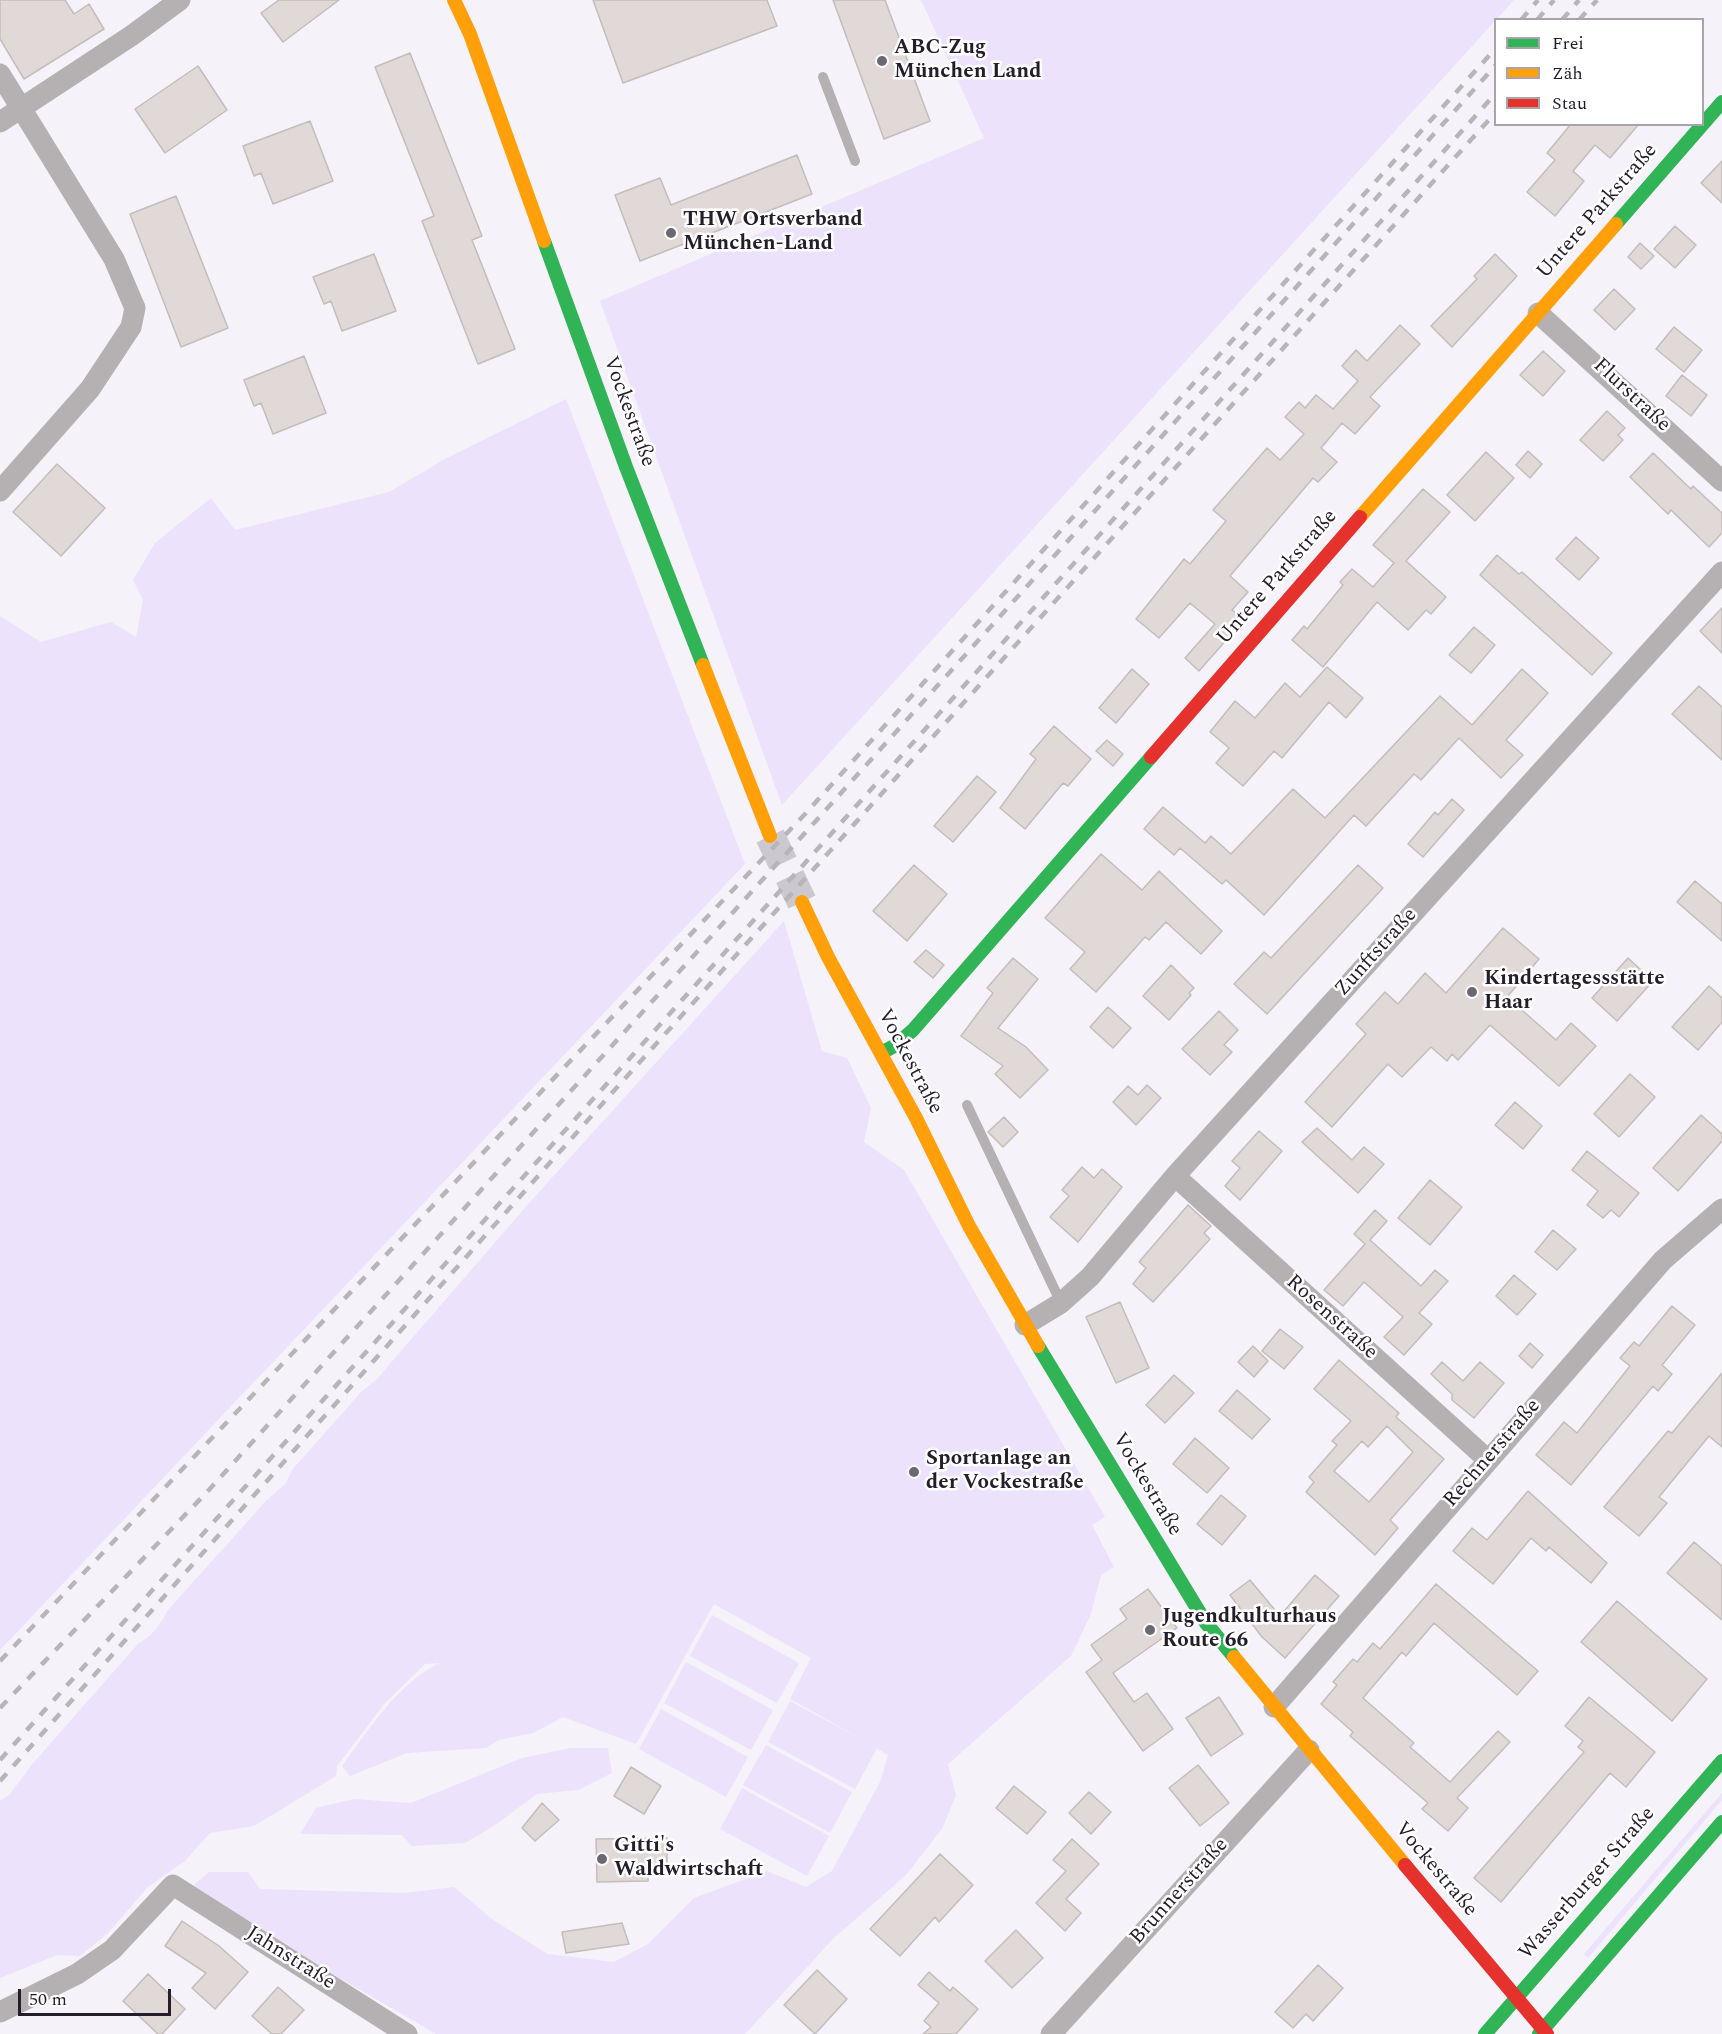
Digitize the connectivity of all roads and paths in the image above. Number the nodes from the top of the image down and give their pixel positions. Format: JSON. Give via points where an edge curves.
{"nodes":[{"id":1,"x":180,"y":0,"type":"edge"},
{"id":2,"x":454,"y":0,"type":"edge"},
{"id":3,"x":0,"y":74,"type":"edge"},
{"id":4,"x":823,"y":77,"type":"dead end"},
{"id":5,"x":1722,"y":102,"type":"edge"},
{"id":6,"x":23,"y":108,"type":"junction"},
{"id":7,"x":0,"y":122,"type":"edge"},
{"id":8,"x":1704,"y":123,"type":"edge"},
{"id":9,"x":1701,"y":126,"type":"edge"},
{"id":10,"x":855,"y":161,"type":"dead end"},
{"id":11,"x":1538,"y":313,"type":"junction"},
{"id":12,"x":1722,"y":481,"type":"edge"},
{"id":13,"x":0,"y":491,"type":"edge"},
{"id":14,"x":1718,"y":583,"type":"edge"},
{"id":15,"x":770,"y":836,"type":"tunnel mouth"},
{"id":16,"x":802,"y":902,"type":"tunnel mouth"},
{"id":17,"x":881,"y":1053,"type":"junction"},
{"id":18,"x":967,"y":1104,"type":"dead end"},
{"id":19,"x":1174,"y":1176,"type":"junction"},
{"id":20,"x":1722,"y":1209,"type":"edge"},
{"id":21,"x":1061,"y":1303,"type":"junction"},
{"id":22,"x":1025,"y":1326,"type":"junction"},
{"id":23,"x":1488,"y":1460,"type":"junction"},
{"id":24,"x":1274,"y":1707,"type":"junction"},
{"id":25,"x":1309,"y":1750,"type":"junction"},
{"id":26,"x":1722,"y":1761,"type":"edge"},
{"id":27,"x":1722,"y":1822,"type":"edge"},
{"id":28,"x":1516,"y":1999,"type":"junction"},
{"id":29,"x":0,"y":2012,"type":"edge"},
{"id":30,"x":1543,"y":2032,"type":"edge"},
{"id":31,"x":407,"y":2034,"type":"edge"},
{"id":32,"x":1051,"y":2034,"type":"edge"},
{"id":33,"x":1485,"y":2034,"type":"edge"}],
"edges":[{"from":1,"to":6,"type":"street"},
{"from":2,"to":15,"type":"main road","name":"Vockestraße","via":[[470,34],[626,467]]},
{"from":3,"to":6,"type":"street"},
{"from":4,"to":10,"type":"lane"},
{"from":5,"to":8,"type":"main road","name":"Untere Parkstraße"},
{"from":6,"to":7,"type":"street"},
{"from":6,"to":13,"type":"street","via":[[114,259],[135,308],[131,327],[90,389]]},
{"from":9,"to":11,"type":"main road","name":"Untere Parkstraße"},
{"from":11,"to":12,"type":"street","name":"Flurstraße"},
{"from":11,"to":17,"type":"main road","name":"Untere Parkstraße","via":[[913,1030]]},
{"from":14,"to":19,"type":"street","name":"Zunftstraße"},
{"from":16,"to":17,"type":"main road","name":"Vockestraße"},
{"from":17,"to":22,"type":"main road","name":"Vockestraße"},
{"from":18,"to":21,"type":"lane"},
{"from":19,"to":21,"type":"street","name":"Zunftstraße","via":[[1090,1277]]},
{"from":19,"to":23,"type":"street","name":"Rosenstraße"},
{"from":20,"to":23,"type":"street","name":"Rechnerstraße","via":[[1664,1260]]},
{"from":21,"to":22,"type":"street","name":"Zunftstraße"},
{"from":22,"to":24,"type":"main road","name":"Vockestraße","via":[[1194,1604]]},
{"from":23,"to":24,"type":"street","name":"Rechnerstraße"},
{"from":24,"to":25,"type":"main road","name":"Vockestraße"},
{"from":25,"to":28,"type":"main road","name":"Vockestraße"},
{"from":25,"to":32,"type":"street","name":"Brunnerstraße"},
{"from":26,"to":28,"type":"main road","name":"Wasserburger Straße"},
{"from":27,"to":30,"type":"main road"},
{"from":28,"to":30,"type":"main road","name":"Vockestraße"},
{"from":28,"to":33,"type":"main road","name":"Wasserburger Straße"},
{"from":29,"to":31,"type":"street","name":"Jahnstraße","via":[[77,1974],[112,1950],[173,1885]]}]}
